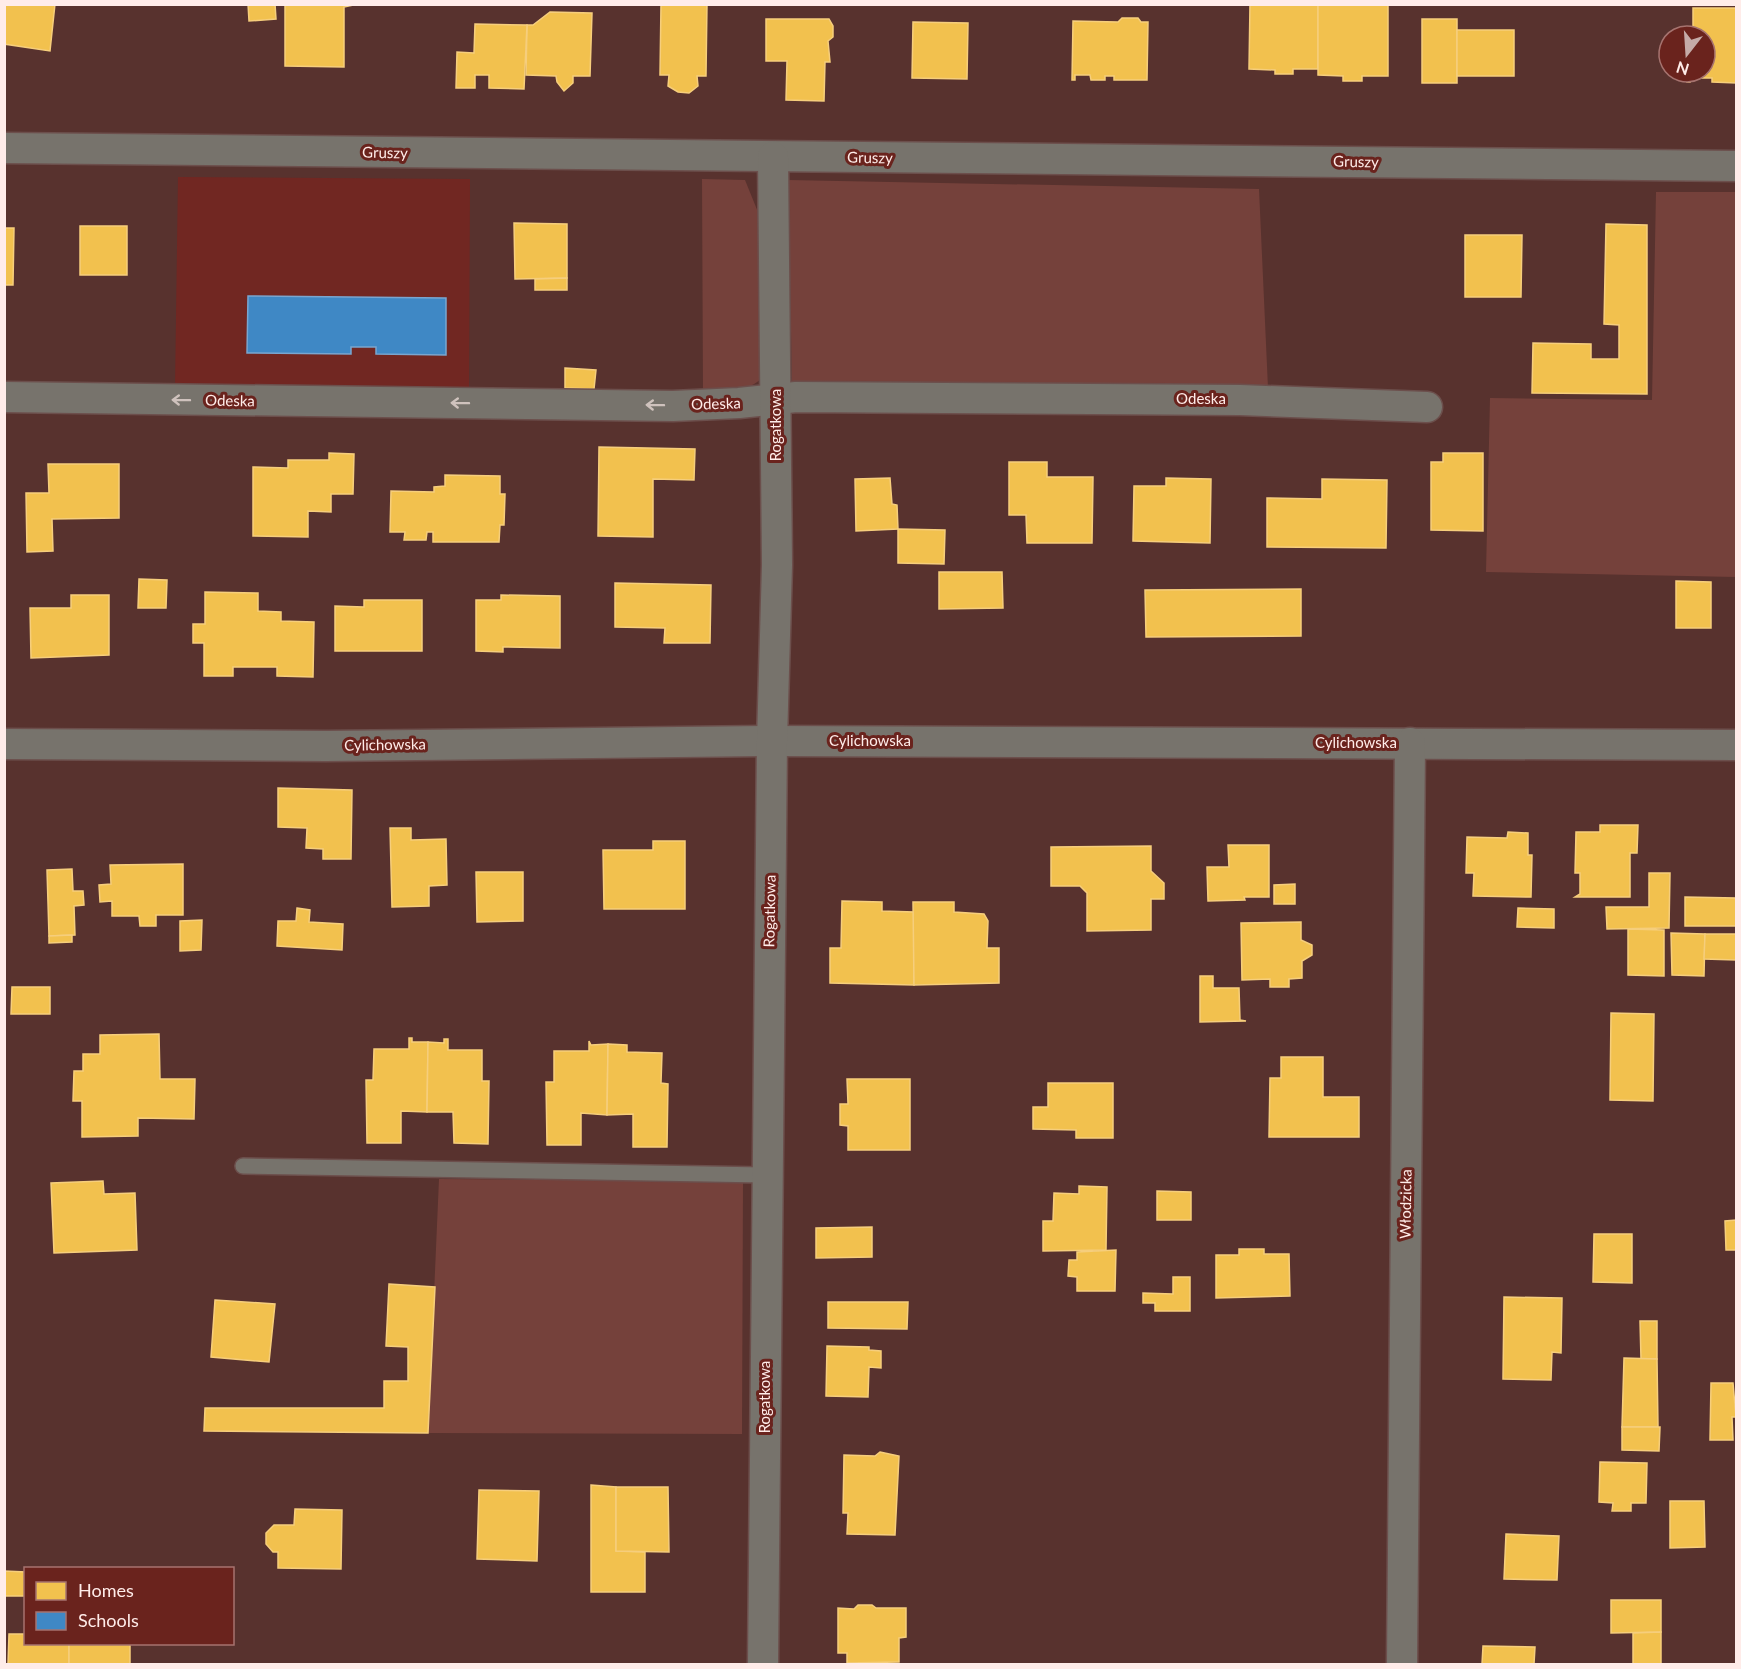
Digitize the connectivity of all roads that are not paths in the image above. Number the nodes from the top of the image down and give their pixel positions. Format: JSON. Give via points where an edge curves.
{"nodes":[{"id":1,"x":4,"y":148,"type":"edge"},
{"id":2,"x":773,"y":157,"type":"junction"},
{"id":3,"x":1737,"y":166,"type":"edge"},
{"id":4,"x":4,"y":398,"type":"edge"},
{"id":5,"x":776,"y":399,"type":"junction"},
{"id":6,"x":1427,"y":408,"type":"dead end"},
{"id":7,"x":772,"y":741,"type":"junction"},
{"id":8,"x":1410,"y":743,"type":"junction"},
{"id":9,"x":4,"y":744,"type":"edge"},
{"id":10,"x":1737,"y":745,"type":"edge"},
{"id":11,"x":243,"y":1166,"type":"dead end"},
{"id":12,"x":767,"y":1175,"type":"junction"},
{"id":13,"x":763,"y":1665,"type":"edge"},
{"id":14,"x":1402,"y":1665,"type":"edge"}],
"edges":[{"from":1,"to":2,"type":"street","name":"Gruszy"},
{"from":2,"to":3,"type":"street","name":"Gruszy"},
{"from":2,"to":5,"type":"street","name":"Rogatkowa"},
{"from":5,"to":4,"type":"street","name":"Odeska","one_way":true,"via":[[673,405]]},
{"from":5,"to":6,"type":"street","name":"Odeska","via":[[1229,399]]},
{"from":5,"to":7,"type":"street","name":"Rogatkowa"},
{"from":7,"to":8,"type":"street","name":"Cylichowska"},
{"from":7,"to":9,"type":"street","name":"Cylichowska","via":[[326,746]]},
{"from":7,"to":12,"type":"street","name":"Rogatkowa"},
{"from":8,"to":10,"type":"street","name":"Cylichowska"},
{"from":8,"to":14,"type":"street","name":"Włodzicka"},
{"from":11,"to":12,"type":"lane"},
{"from":12,"to":13,"type":"street","name":"Rogatkowa"}]}
